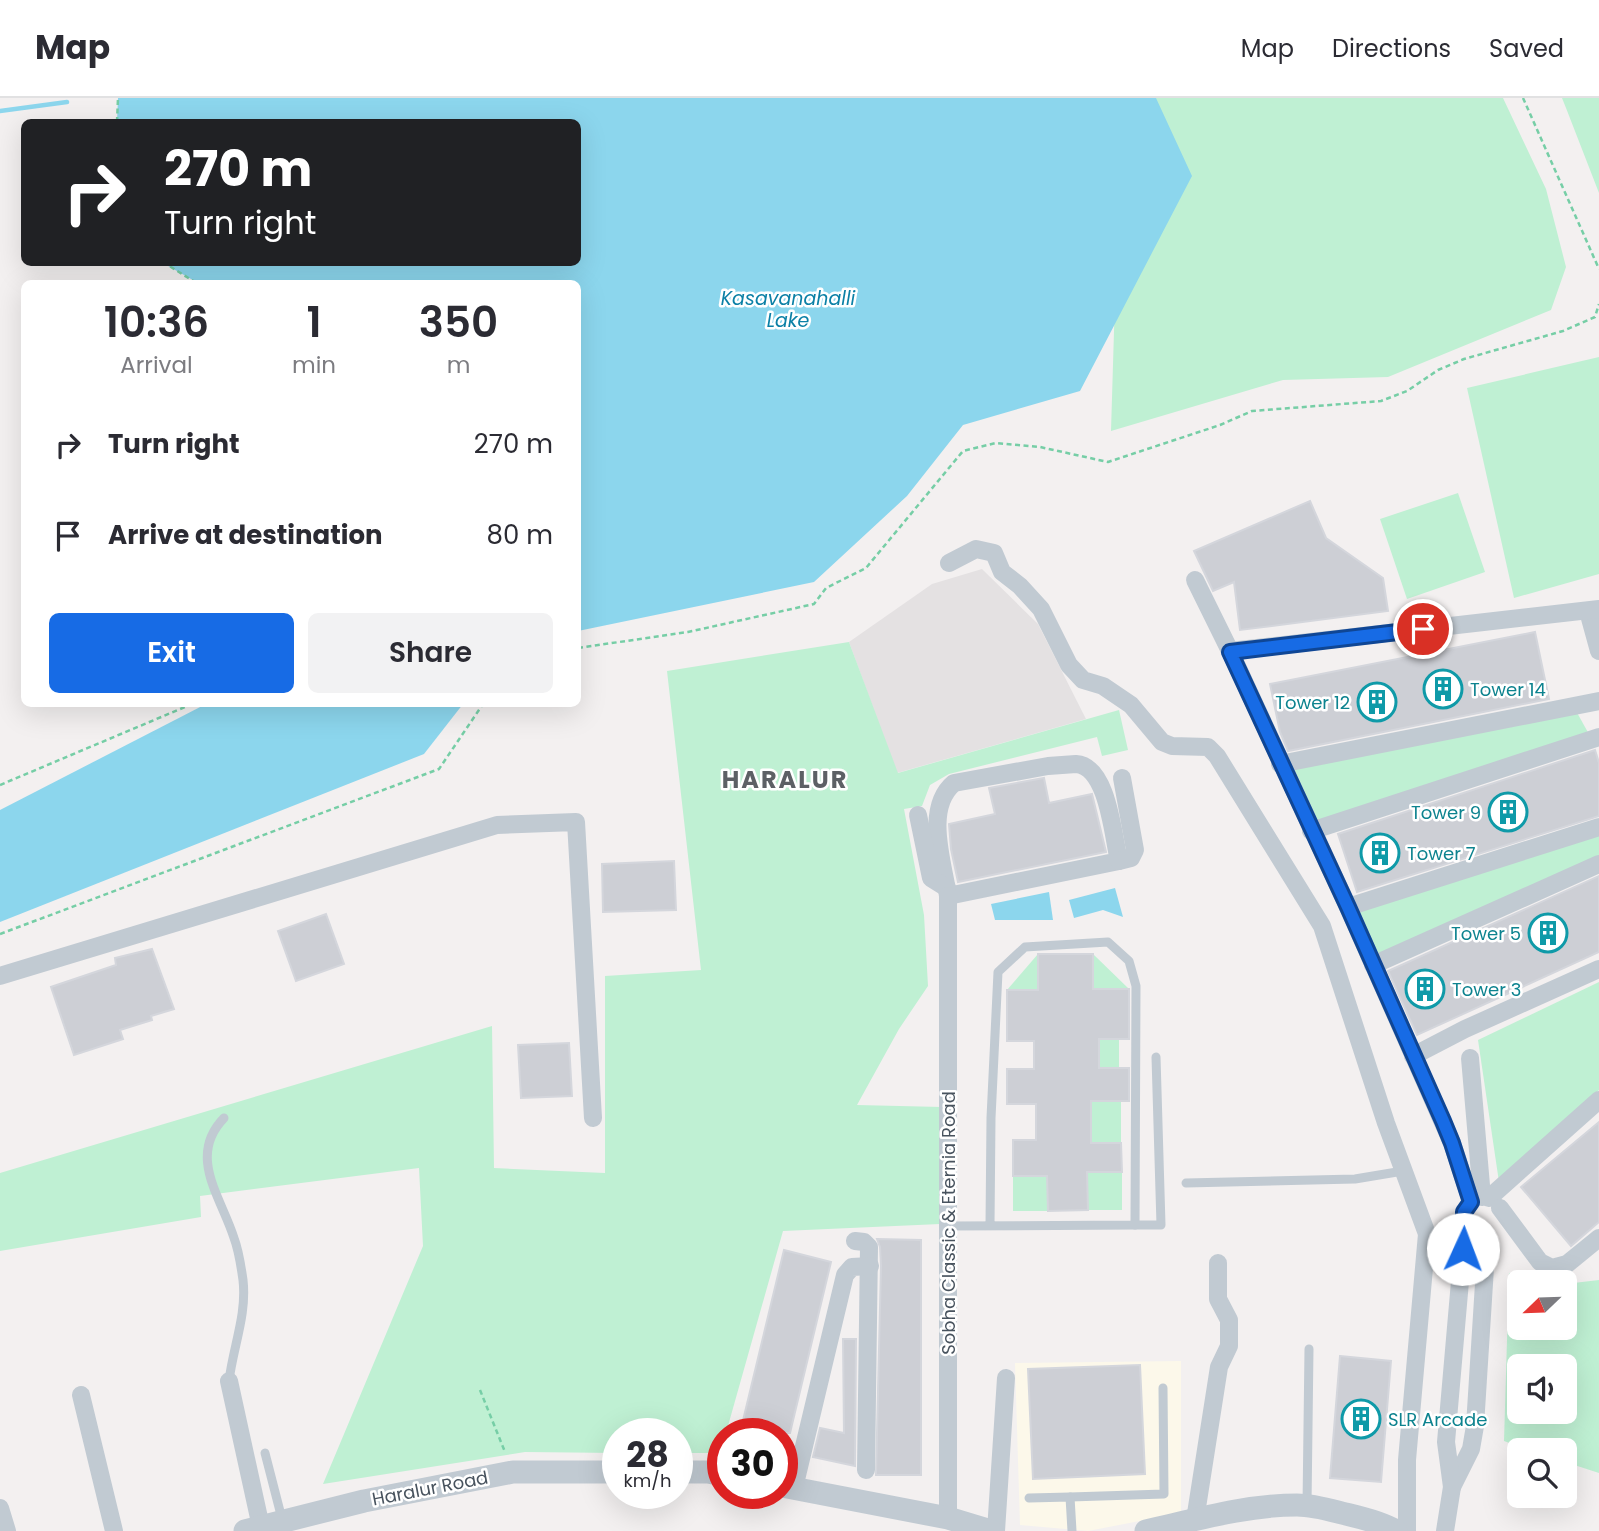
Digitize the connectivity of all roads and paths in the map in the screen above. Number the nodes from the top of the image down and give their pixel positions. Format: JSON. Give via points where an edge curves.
{"nodes":[{"id":1,"x":118,"y":98,"type":"edge"},
{"id":2,"x":1523,"y":98,"type":"edge"},
{"id":3,"x":117,"y":119,"type":"edge"},
{"id":4,"x":169,"y":266,"type":"edge"},
{"id":5,"x":1599,"y":269,"type":"edge"},
{"id":6,"x":192,"y":280,"type":"edge"},
{"id":7,"x":1599,"y":304,"type":"edge"},
{"id":8,"x":949,"y":563,"type":"dead end"},
{"id":9,"x":1195,"y":580,"type":"dead end"},
{"id":10,"x":1594,"y":610,"type":"edge"},
{"id":11,"x":581,"y":648,"type":"edge"},
{"id":12,"x":1599,"y":651,"type":"edge"},
{"id":13,"x":1230,"y":652,"type":"junction"},
{"id":14,"x":1599,"y":701,"type":"edge"},
{"id":15,"x":185,"y":707,"type":"edge"},
{"id":16,"x":480,"y":707,"type":"edge"},
{"id":17,"x":1599,"y":737,"type":"edge"},
{"id":18,"x":1280,"y":764,"type":"junction"},
{"id":19,"x":1122,"y":778,"type":"dead end"},
{"id":20,"x":0,"y":785,"type":"edge"},
{"id":21,"x":918,"y":815,"type":"dead end"},
{"id":22,"x":1599,"y":827,"type":"edge"},
{"id":23,"x":1311,"y":831,"type":"junction"},
{"id":24,"x":1119,"y":862,"type":"junction"},
{"id":25,"x":1599,"y":864,"type":"edge"},
{"id":26,"x":948,"y":892,"type":"junction"},
{"id":27,"x":1348,"y":907,"type":"junction"},
{"id":28,"x":0,"y":934,"type":"edge"},
{"id":29,"x":1373,"y":965,"type":"junction"},
{"id":30,"x":1599,"y":969,"type":"edge"},
{"id":31,"x":0,"y":976,"type":"edge"},
{"id":32,"x":1413,"y":1056,"type":"junction"},
{"id":33,"x":1156,"y":1057,"type":"dead end"},
{"id":34,"x":1470,"y":1058,"type":"dead end"},
{"id":35,"x":1599,"y":1100,"type":"edge"},
{"id":36,"x":224,"y":1118,"type":"dead end"},
{"id":37,"x":593,"y":1118,"type":"dead end"},
{"id":38,"x":1403,"y":1171,"type":"junction"},
{"id":39,"x":1186,"y":1183,"type":"dead end"},
{"id":40,"x":1486,"y":1201,"type":"junction"},
{"id":41,"x":1465,"y":1224,"type":"junction"},
{"id":42,"x":990,"y":1225,"type":"junction"},
{"id":43,"x":948,"y":1226,"type":"junction"},
{"id":44,"x":1135,"y":1226,"type":"junction"},
{"id":45,"x":1487,"y":1236,"type":"junction"},
{"id":46,"x":1599,"y":1238,"type":"edge"},
{"id":47,"x":855,"y":1241,"type":"dead end"},
{"id":48,"x":1218,"y":1263,"type":"dead end"},
{"id":49,"x":870,"y":1266,"type":"junction"},
{"id":50,"x":1308,"y":1349,"type":"dead end"},
{"id":51,"x":1006,"y":1378,"type":"dead end"},
{"id":52,"x":229,"y":1381,"type":"joint"},
{"id":53,"x":1163,"y":1388,"type":"dead end"},
{"id":54,"x":480,"y":1390,"type":"dead end"},
{"id":55,"x":81,"y":1395,"type":"dead end"},
{"id":56,"x":798,"y":1450,"type":"edge"},
{"id":57,"x":265,"y":1453,"type":"dead end"},
{"id":58,"x":866,"y":1471,"type":"dead end"},
{"id":59,"x":513,"y":1472,"type":"junction"},
{"id":60,"x":602,"y":1472,"type":"edge"},
{"id":61,"x":1452,"y":1487,"type":"junction"},
{"id":62,"x":798,"y":1489,"type":"edge"},
{"id":63,"x":1070,"y":1497,"type":"junction"},
{"id":64,"x":1029,"y":1498,"type":"dead end"},
{"id":65,"x":1307,"y":1506,"type":"junction"},
{"id":66,"x":0,"y":1508,"type":"edge"},
{"id":67,"x":948,"y":1518,"type":"junction"},
{"id":68,"x":1195,"y":1520,"type":"junction"},
{"id":69,"x":263,"y":1526,"type":"edge"},
{"id":70,"x":7,"y":1531,"type":"edge"},
{"id":71,"x":114,"y":1531,"type":"edge"},
{"id":72,"x":994,"y":1531,"type":"edge"},
{"id":73,"x":1072,"y":1531,"type":"edge"},
{"id":74,"x":1146,"y":1531,"type":"edge"},
{"id":75,"x":1396,"y":1531,"type":"edge"},
{"id":76,"x":1407,"y":1531,"type":"edge"},
{"id":77,"x":1446,"y":1531,"type":"edge"}],
"edges":[{"from":1,"to":3,"type":"path"},
{"from":2,"to":5,"type":"path"},
{"from":4,"to":6,"type":"path"},
{"from":7,"to":11,"type":"path","via":[[1595,317],[1563,331],[1464,359],[1381,401],[1252,411],[1108,463],[996,443],[964,452],[866,568],[826,588],[814,604],[688,632]]},
{"from":8,"to":38,"type":"street","via":[[976,548],[993,553],[1002,572],[1041,609],[1069,664],[1083,680],[1130,705],[1162,742],[1208,747],[1217,756],[1322,926]]},
{"from":9,"to":13,"type":"street"},
{"from":10,"to":12,"type":"street"},
{"from":10,"to":13,"type":"street"},
{"from":13,"to":18,"type":"street"},
{"from":14,"to":18,"type":"street"},
{"from":15,"to":20,"type":"path"},
{"from":16,"to":28,"type":"path","via":[[439,769]]},
{"from":17,"to":23,"type":"street"},
{"from":18,"to":23,"type":"street"},
{"from":19,"to":24,"type":"street","via":[[1135,850],[1131,858]]},
{"from":21,"to":26,"type":"street","via":[[931,878]]},
{"from":22,"to":27,"type":"street"},
{"from":23,"to":27,"type":"street"},
{"from":24,"to":26,"type":"street"},
{"from":24,"to":26,"type":"street","name":"Sobha Classic & Eternia Road","via":[[1096,775],[1083,764],[1048,766],[947,788],[936,815]]},
{"from":25,"to":29,"type":"street"},
{"from":26,"to":43,"type":"street","name":"Sobha Classic & Eternia Road"},
{"from":27,"to":29,"type":"street"},
{"from":29,"to":32,"type":"street"},
{"from":30,"to":32,"type":"street"},
{"from":31,"to":37,"type":"street","via":[[497,825],[576,822]]},
{"from":32,"to":40,"type":"street","via":[[1452,1143]]},
{"from":33,"to":44,"type":"lane","via":[[1161,1225]]},
{"from":34,"to":40,"type":"street"},
{"from":35,"to":40,"type":"street"},
{"from":36,"to":52,"type":"lane","via":[[207,1145],[206,1164],[235,1239],[243,1282],[243,1318]]},
{"from":38,"to":39,"type":"lane","via":[[1355,1178]]},
{"from":38,"to":76,"type":"street","via":[[1427,1234],[1407,1460]]},
{"from":40,"to":41,"type":"street","via":[[1464,1212]]},
{"from":40,"to":45,"type":"street","via":[[1500,1225]]},
{"from":40,"to":46,"type":"street","via":[[1540,1262],[1552,1268],[1567,1264]]},
{"from":41,"to":45,"type":"street","via":[[1476,1235]]},
{"from":41,"to":61,"type":"street","via":[[1446,1442]]},
{"from":42,"to":43,"type":"lane"},
{"from":42,"to":44,"type":"lane"},
{"from":42,"to":44,"type":"lane","via":[[998,972],[1025,947],[1108,942],[1129,961],[1136,986]]},
{"from":43,"to":67,"type":"street","name":"Sobha Classic & Eternia Road"},
{"from":45,"to":61,"type":"street","via":[[1475,1426],[1471,1449]]},
{"from":47,"to":49,"type":"street","via":[[867,1243]]},
{"from":48,"to":68,"type":"street","via":[[1218,1299],[1228,1316],[1229,1346],[1219,1367]]},
{"from":49,"to":56,"type":"street","via":[[852,1268],[845,1275]]},
{"from":49,"to":58,"type":"street"},
{"from":50,"to":65,"type":"lane"},
{"from":51,"to":72,"type":"street"},
{"from":52,"to":69,"type":"street"},
{"from":53,"to":63,"type":"lane","via":[[1164,1494]]},
{"from":54,"to":59,"type":"path"},
{"from":55,"to":71,"type":"street"},
{"from":57,"to":69,"type":"lane"},
{"from":59,"to":60,"type":"street","name":"Haralur Road"},
{"from":59,"to":69,"type":"street","name":"Haralur Road","via":[[364,1500]]},
{"from":61,"to":77,"type":"street"},
{"from":62,"to":67,"type":"street"},
{"from":63,"to":64,"type":"lane"},
{"from":63,"to":73,"type":"lane"},
{"from":65,"to":68,"type":"street","via":[[1269,1507]]},
{"from":65,"to":75,"type":"street"},
{"from":66,"to":70,"type":"street"},
{"from":67,"to":72,"type":"street"},
{"from":68,"to":74,"type":"street"}]}
